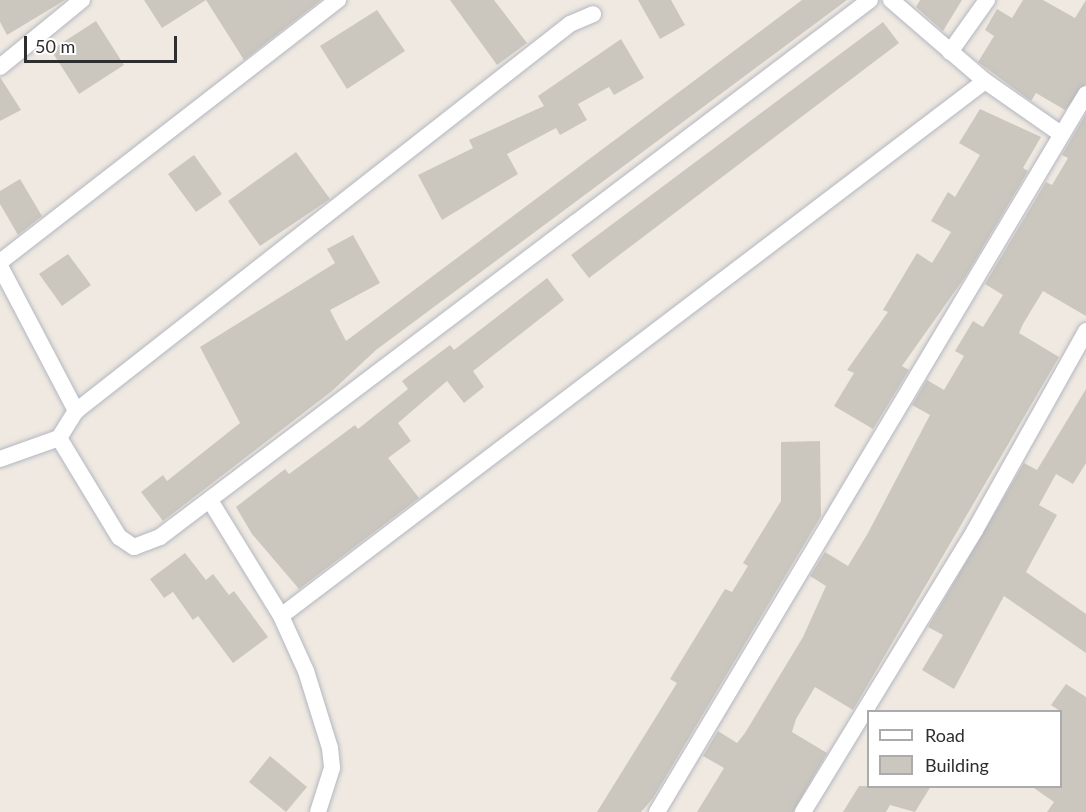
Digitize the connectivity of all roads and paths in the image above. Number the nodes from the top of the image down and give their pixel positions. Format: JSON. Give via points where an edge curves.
{"nodes":[{"id":1,"x":82,"y":0,"type":"edge"},
{"id":2,"x":338,"y":0,"type":"edge"},
{"id":3,"x":870,"y":0,"type":"edge"},
{"id":4,"x":891,"y":0,"type":"edge"},
{"id":5,"x":987,"y":0,"type":"edge"},
{"id":6,"x":593,"y":14,"type":"dead end"},
{"id":7,"x":950,"y":52,"type":"junction"},
{"id":8,"x":0,"y":67,"type":"edge"},
{"id":9,"x":985,"y":81,"type":"junction"},
{"id":10,"x":1086,"y":94,"type":"edge"},
{"id":11,"x":1061,"y":134,"type":"junction"},
{"id":12,"x":0,"y":264,"type":"edge"},
{"id":13,"x":1086,"y":331,"type":"edge"},
{"id":14,"x":76,"y":411,"type":"junction"},
{"id":15,"x":59,"y":438,"type":"junction"},
{"id":16,"x":0,"y":459,"type":"edge"},
{"id":17,"x":211,"y":502,"type":"junction"},
{"id":18,"x":281,"y":616,"type":"junction"},
{"id":19,"x":318,"y":812,"type":"edge"},
{"id":20,"x":657,"y":812,"type":"edge"},
{"id":21,"x":803,"y":812,"type":"edge"}],
"edges":[{"from":1,"to":8,"type":"street"},
{"from":2,"to":12,"type":"street"},
{"from":3,"to":17,"type":"street"},
{"from":4,"to":7,"type":"street"},
{"from":5,"to":7,"type":"street"},
{"from":6,"to":14,"type":"street","via":[[570,24]]},
{"from":7,"to":9,"type":"street"},
{"from":9,"to":11,"type":"street"},
{"from":9,"to":18,"type":"street"},
{"from":10,"to":11,"type":"street"},
{"from":11,"to":20,"type":"street"},
{"from":12,"to":14,"type":"street"},
{"from":13,"to":21,"type":"street","via":[[980,521]]},
{"from":14,"to":15,"type":"street"},
{"from":15,"to":16,"type":"street"},
{"from":15,"to":17,"type":"street","via":[[126,544],[147,544]]},
{"from":17,"to":18,"type":"street"},
{"from":18,"to":19,"type":"street","via":[[306,671],[330,748],[332,768]]}]}
